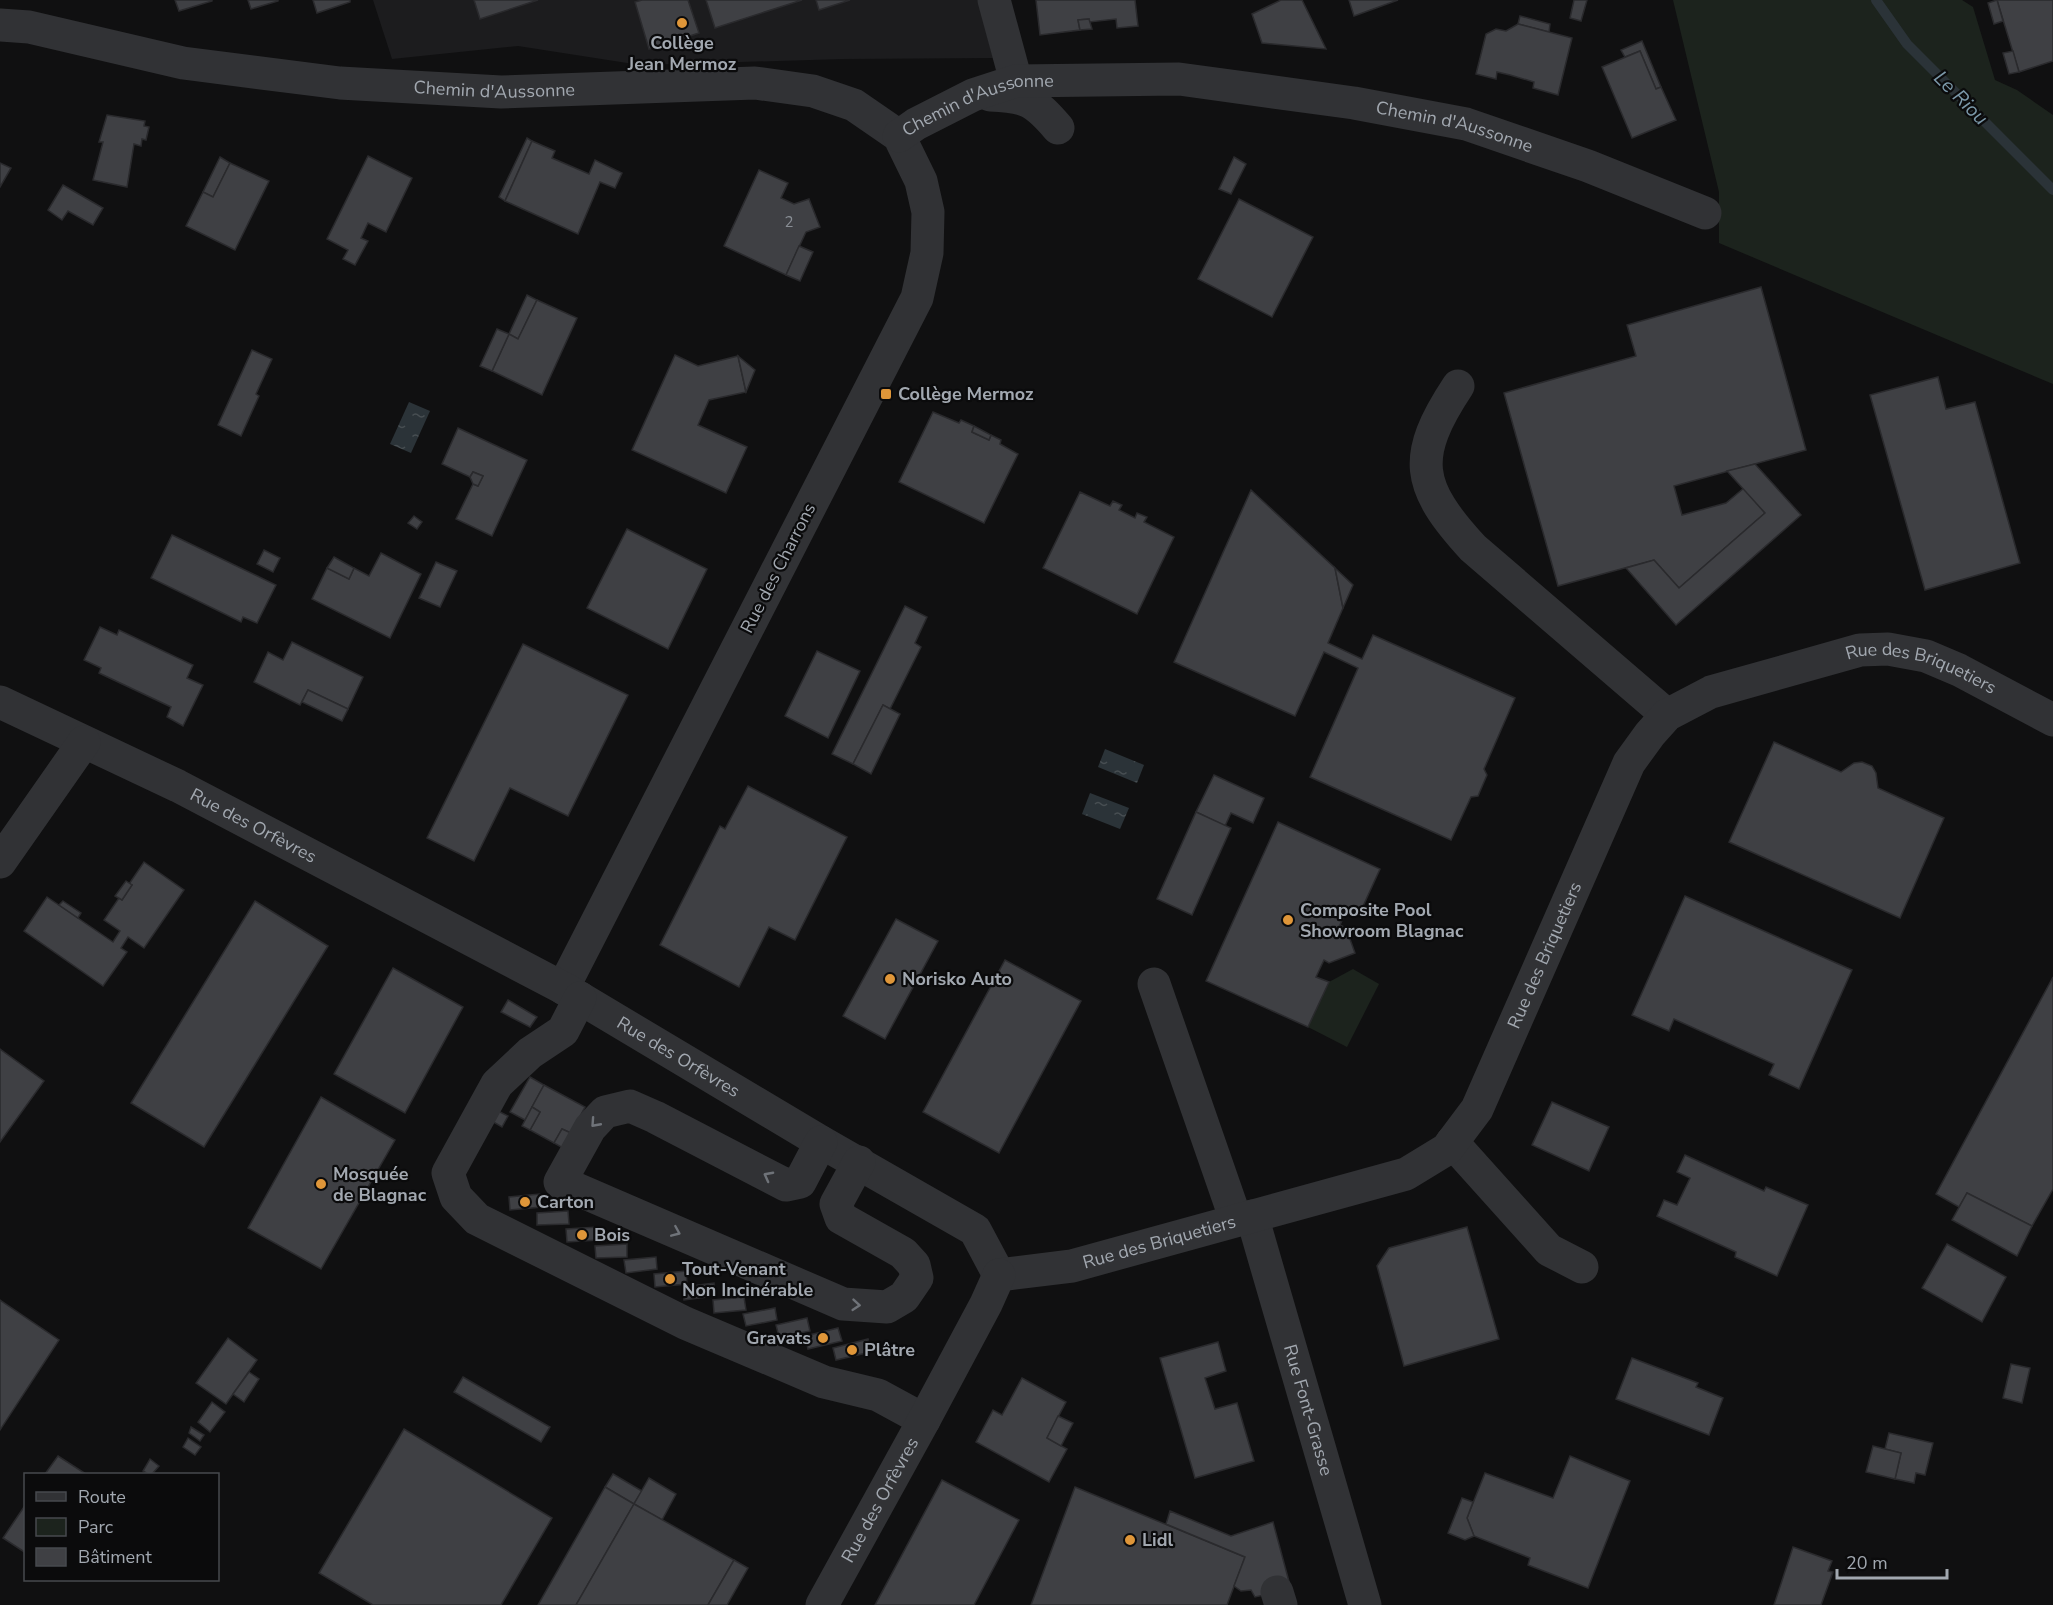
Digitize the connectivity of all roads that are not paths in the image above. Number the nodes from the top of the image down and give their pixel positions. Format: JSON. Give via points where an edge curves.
{"nodes":[{"id":1,"x":6,"y":0,"type":"edge"},
{"id":2,"x":994,"y":0,"type":"edge"},
{"id":3,"x":0,"y":19,"type":"edge"},
{"id":4,"x":0,"y":25,"type":"edge"},
{"id":5,"x":1016,"y":81,"type":"junction"},
{"id":6,"x":974,"y":95,"type":"junction"},
{"id":7,"x":1058,"y":128,"type":"dead end"},
{"id":8,"x":899,"y":136,"type":"junction"},
{"id":9,"x":1705,"y":213,"type":"dead end"},
{"id":10,"x":1458,"y":386,"type":"dead end"},
{"id":11,"x":0,"y":702,"type":"edge"},
{"id":12,"x":1667,"y":715,"type":"junction"},
{"id":13,"x":2053,"y":720,"type":"edge"},
{"id":14,"x":84,"y":742,"type":"junction"},
{"id":15,"x":0,"y":862,"type":"edge"},
{"id":16,"x":1154,"y":984,"type":"dead end"},
{"id":17,"x":572,"y":993,"type":"junction"},
{"id":18,"x":821,"y":1142,"type":"junction"},
{"id":19,"x":1452,"y":1142,"type":"junction"},
{"id":20,"x":859,"y":1162,"type":"junction"},
{"id":21,"x":1244,"y":1218,"type":"junction"},
{"id":22,"x":1582,"y":1267,"type":"dead end"},
{"id":23,"x":999,"y":1275,"type":"junction"},
{"id":24,"x":924,"y":1420,"type":"junction"},
{"id":25,"x":822,"y":1605,"type":"edge"},
{"id":26,"x":1365,"y":1605,"type":"edge"}],
"edges":[{"from":1,"to":3,"type":"street"},
{"from":2,"to":5,"type":"street"},
{"from":4,"to":8,"type":"street","name":"Chemin d'Aussonne","via":[[29,27],[183,63],[340,83],[501,92],[755,82],[813,91],[854,105]]},
{"from":5,"to":6,"type":"street","name":"Chemin d'Aussonne"},
{"from":5,"to":9,"type":"street","name":"Chemin d'Aussonne","via":[[1179,79],[1354,103],[1466,124],[1588,166]]},
{"from":6,"to":7,"type":"street","via":[[1013,96],[1040,106]]},
{"from":6,"to":8,"type":"street","name":"Chemin d'Aussonne"},
{"from":8,"to":17,"type":"street","name":"Rue des Charrons","via":[[921,181],[928,212],[927,253],[916,298]]},
{"from":10,"to":12,"type":"street","via":[[1438,416],[1425,462],[1432,492],[1448,521],[1473,548]]},
{"from":11,"to":14,"type":"street","name":"Rue des Orfèvres"},
{"from":12,"to":13,"type":"street","name":"Rue des Briquetiers","via":[[1710,692],[1860,650],[1888,648],[1926,656],[1959,670]]},
{"from":12,"to":19,"type":"street","name":"Rue des Briquetiers","via":[[1629,763],[1477,1109]]},
{"from":14,"to":15,"type":"street"},
{"from":14,"to":17,"type":"street","name":"Rue des Orfèvres","via":[[178,786]]},
{"from":16,"to":21,"type":"street","name":"Rue Font-Grasse"},
{"from":17,"to":18,"type":"street","name":"Rue des Orfèvres"},
{"from":17,"to":24,"type":"street","name":"Rue des Charrons","via":[[563,1030],[530,1053],[497,1084],[448,1173],[456,1197],[477,1220],[685,1323],[824,1382],[878,1395]]},
{"from":18,"to":20,"type":"street","name":"Rue des Orfèvres"},
{"from":18,"to":20,"type":"street","one_way":true,"via":[[800,1182],[786,1185],[630,1106],[605,1112],[590,1128],[560,1182],[843,1304],[886,1307],[904,1297],[917,1278],[914,1265],[903,1253],[841,1218],[836,1204]]},
{"from":19,"to":21,"type":"street","name":"Rue des Briquetiers","via":[[1406,1174]]},
{"from":19,"to":22,"type":"street","via":[[1549,1251]]},
{"from":20,"to":23,"type":"street","name":"Rue des Orfèvres","via":[[975,1230]]},
{"from":21,"to":23,"type":"street","name":"Rue des Briquetiers","via":[[1072,1266]]},
{"from":21,"to":26,"type":"street","name":"Rue Font-Grasse"},
{"from":23,"to":24,"type":"street","name":"Rue des Orfèvres"},
{"from":24,"to":25,"type":"street","name":"Rue des Orfèvres"}]}
